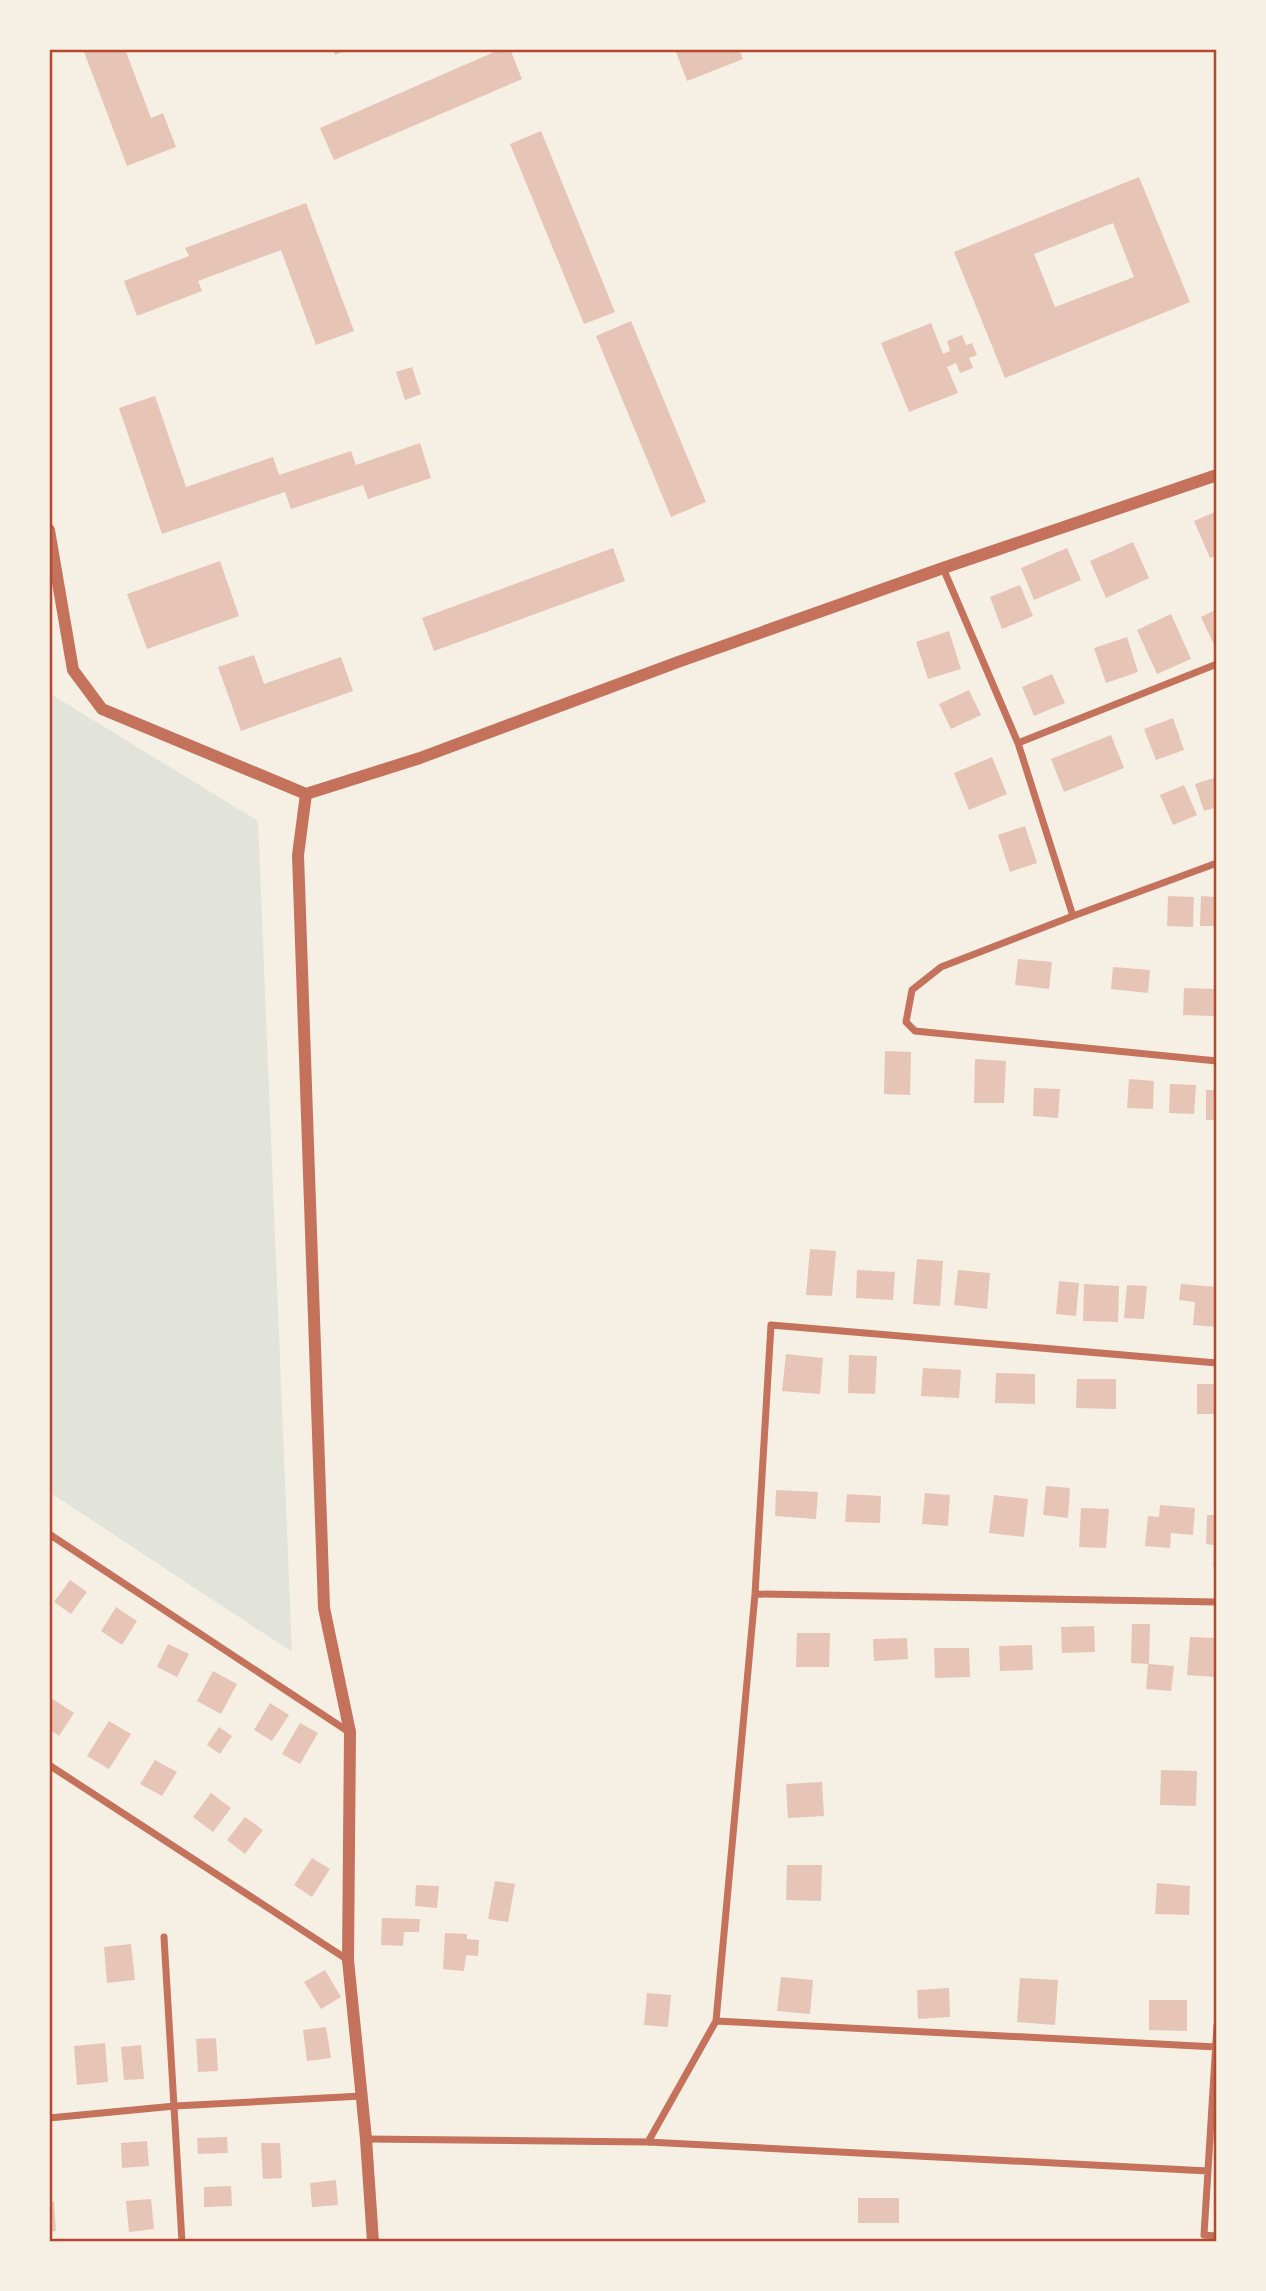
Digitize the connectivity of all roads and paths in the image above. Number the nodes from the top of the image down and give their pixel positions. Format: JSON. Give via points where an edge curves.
{"nodes":[{"id":1,"x":1217,"y":475,"type":"edge"},
{"id":2,"x":49,"y":530,"type":"edge"},
{"id":3,"x":943,"y":568,"type":"junction"},
{"id":4,"x":1217,"y":664,"type":"edge"},
{"id":5,"x":1018,"y":743,"type":"junction"},
{"id":6,"x":306,"y":794,"type":"junction"},
{"id":7,"x":1217,"y":863,"type":"edge"},
{"id":8,"x":1073,"y":916,"type":"junction"},
{"id":9,"x":1217,"y":1061,"type":"edge"},
{"id":10,"x":1217,"y":1363,"type":"edge"},
{"id":11,"x":49,"y":1534,"type":"edge"},
{"id":12,"x":755,"y":1594,"type":"junction"},
{"id":13,"x":1217,"y":1602,"type":"edge"},
{"id":14,"x":350,"y":1732,"type":"junction"},
{"id":15,"x":49,"y":1765,"type":"edge"},
{"id":16,"x":164,"y":1937,"type":"dead end"},
{"id":17,"x":348,"y":1960,"type":"junction"},
{"id":18,"x":716,"y":2021,"type":"junction"},
{"id":19,"x":1217,"y":2025,"type":"edge"},
{"id":20,"x":1216,"y":2047,"type":"edge"},
{"id":21,"x":362,"y":2096,"type":"junction"},
{"id":22,"x":175,"y":2106,"type":"junction"},
{"id":23,"x":49,"y":2118,"type":"edge"},
{"id":24,"x":366,"y":2138,"type":"junction"},
{"id":25,"x":648,"y":2141,"type":"junction"},
{"id":26,"x":1208,"y":2171,"type":"junction"},
{"id":27,"x":1217,"y":2236,"type":"edge"},
{"id":28,"x":181,"y":2242,"type":"edge"},
{"id":29,"x":373,"y":2242,"type":"edge"}],
"edges":[{"from":1,"to":3,"type":"street"},
{"from":2,"to":6,"type":"street","via":[[74,670],[102,709]]},
{"from":3,"to":5,"type":"street"},
{"from":3,"to":6,"type":"street","via":[[420,758]]},
{"from":4,"to":5,"type":"street"},
{"from":5,"to":8,"type":"street"},
{"from":6,"to":14,"type":"street","via":[[298,856],[324,1608]]},
{"from":7,"to":8,"type":"street"},
{"from":8,"to":9,"type":"street","via":[[941,967],[912,990],[906,1022],[915,1031]]},
{"from":10,"to":12,"type":"street","via":[[771,1325]]},
{"from":11,"to":14,"type":"street"},
{"from":12,"to":13,"type":"street"},
{"from":12,"to":18,"type":"street"},
{"from":14,"to":17,"type":"street"},
{"from":15,"to":17,"type":"street"},
{"from":16,"to":22,"type":"street"},
{"from":17,"to":21,"type":"street"},
{"from":18,"to":20,"type":"street"},
{"from":18,"to":25,"type":"street"},
{"from":19,"to":20,"type":"street"},
{"from":20,"to":26,"type":"street"},
{"from":21,"to":22,"type":"street"},
{"from":21,"to":24,"type":"street"},
{"from":22,"to":23,"type":"street"},
{"from":22,"to":28,"type":"street"},
{"from":24,"to":25,"type":"street"},
{"from":24,"to":29,"type":"street"},
{"from":25,"to":26,"type":"street"},
{"from":26,"to":27,"type":"street","via":[[1204,2235]]}]}
